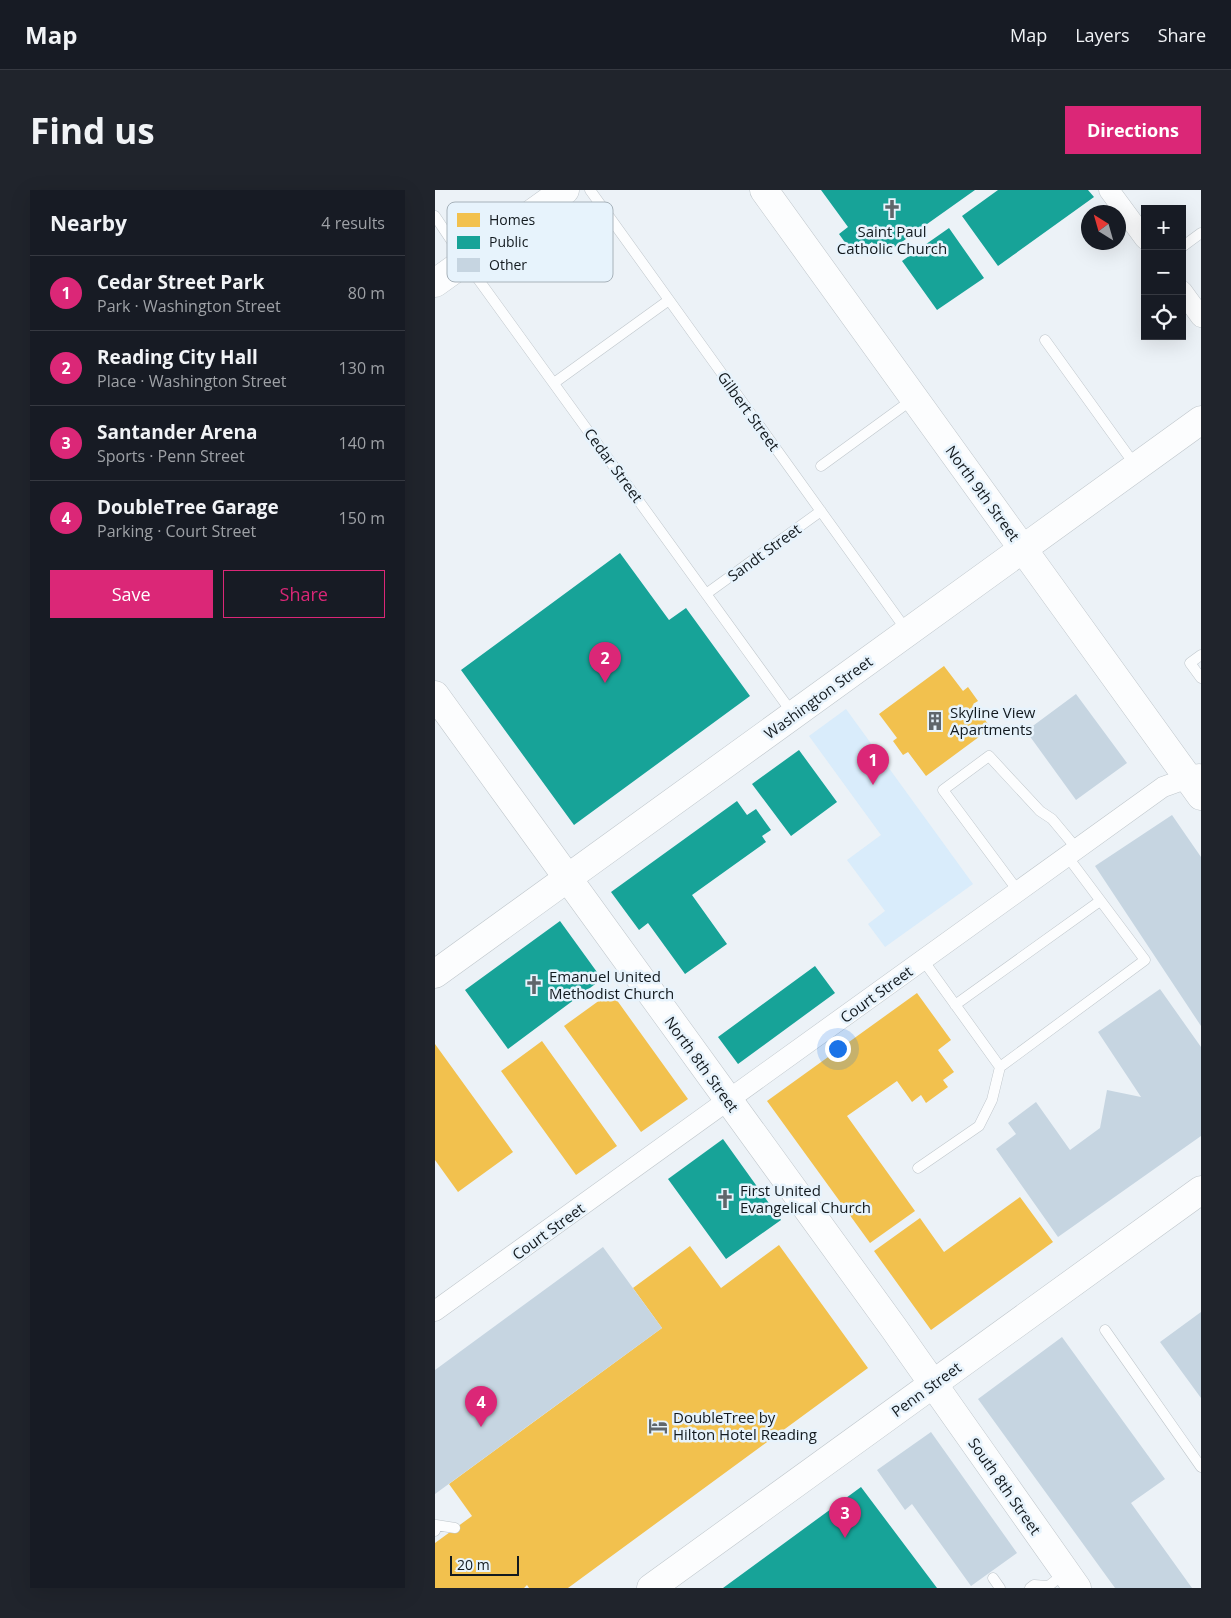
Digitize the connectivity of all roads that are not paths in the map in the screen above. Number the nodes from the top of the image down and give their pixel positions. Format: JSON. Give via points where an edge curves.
{"nodes":[{"id":1,"x":565,"y":190,"type":"edge"},
{"id":2,"x":590,"y":190,"type":"edge"},
{"id":3,"x":764,"y":190,"type":"edge"},
{"id":4,"x":1109,"y":190,"type":"edge"},
{"id":5,"x":548,"y":202,"type":"edge"},
{"id":6,"x":599,"y":202,"type":"edge"},
{"id":7,"x":435,"y":216,"type":"edge"},
{"id":8,"x":613,"y":222,"type":"edge"},
{"id":9,"x":1201,"y":233,"type":"edge"},
{"id":10,"x":447,"y":234,"type":"edge"},
{"id":11,"x":1141,"y":234,"type":"edge"},
{"id":12,"x":1186,"y":244,"type":"edge"},
{"id":13,"x":447,"y":274,"type":"edge"},
{"id":14,"x":435,"y":282,"type":"edge"},
{"id":15,"x":480,"y":282,"type":"edge"},
{"id":16,"x":1185,"y":295,"type":"edge"},
{"id":17,"x":669,"y":300,"type":"junction"},
{"id":18,"x":1201,"y":317,"type":"edge"},
{"id":19,"x":1045,"y":340,"type":"dead end"},
{"id":20,"x":554,"y":383,"type":"junction"},
{"id":21,"x":915,"y":398,"type":"junction"},
{"id":22,"x":1201,"y":420,"type":"edge"},
{"id":23,"x":821,"y":466,"type":"dead end"},
{"id":24,"x":1136,"y":466,"type":"junction"},
{"id":25,"x":821,"y":511,"type":"junction"},
{"id":26,"x":1023,"y":548,"type":"junction"},
{"id":27,"x":706,"y":594,"type":"junction"},
{"id":28,"x":908,"y":632,"type":"junction"},
{"id":29,"x":1201,"y":656,"type":"edge"},
{"id":30,"x":1201,"y":678,"type":"edge"},
{"id":31,"x":435,"y":695,"type":"edge"},
{"id":32,"x":793,"y":714,"type":"junction"},
{"id":33,"x":1197,"y":782,"type":"edge"},
{"id":34,"x":1072,"y":852,"type":"junction"},
{"id":35,"x":568,"y":878,"type":"junction"},
{"id":36,"x":1018,"y":891,"type":"junction"},
{"id":37,"x":1101,"y":900,"type":"junction"},
{"id":38,"x":923,"y":960,"type":"junction"},
{"id":39,"x":435,"y":974,"type":"edge"},
{"id":40,"x":955,"y":1005,"type":"junction"},
{"id":41,"x":1000,"y":1067,"type":"junction"},
{"id":42,"x":728,"y":1100,"type":"junction"},
{"id":43,"x":918,"y":1168,"type":"dead end"},
{"id":44,"x":1201,"y":1190,"type":"edge"},
{"id":45,"x":440,"y":1308,"type":"edge"},
{"id":46,"x":1105,"y":1330,"type":"dead end"},
{"id":47,"x":933,"y":1385,"type":"junction"},
{"id":48,"x":1201,"y":1467,"type":"edge"},
{"id":49,"x":435,"y":1526,"type":"edge"},
{"id":50,"x":455,"y":1528,"type":"dead end"},
{"id":51,"x":993,"y":1578,"type":"dead end"},
{"id":52,"x":1059,"y":1584,"type":"edge"},
{"id":53,"x":651,"y":1588,"type":"edge"},
{"id":54,"x":1000,"y":1588,"type":"edge"},
{"id":55,"x":1030,"y":1588,"type":"edge"}],
"edges":[{"from":1,"to":5,"type":"main road"},
{"from":2,"to":6,"type":"lane","name":"Gilbert Street"},
{"from":3,"to":21,"type":"main road","name":"North 9th Street"},
{"from":4,"to":11,"type":"street"},
{"from":7,"to":10,"type":"lane","name":"Cedar Street"},
{"from":8,"to":17,"type":"lane","name":"Gilbert Street"},
{"from":9,"to":12,"type":"lane"},
{"from":13,"to":14,"type":"main road"},
{"from":15,"to":20,"type":"lane","name":"Cedar Street"},
{"from":16,"to":18,"type":"street"},
{"from":17,"to":20,"type":"lane"},
{"from":17,"to":25,"type":"lane","name":"Gilbert Street"},
{"from":19,"to":24,"type":"lane"},
{"from":20,"to":27,"type":"lane","name":"Cedar Street"},
{"from":21,"to":23,"type":"lane"},
{"from":21,"to":26,"type":"main road","name":"North 9th Street"},
{"from":22,"to":24,"type":"main road","name":"Washington Street"},
{"from":24,"to":26,"type":"main road","name":"Washington Street"},
{"from":25,"to":27,"type":"lane","name":"Sandt Street"},
{"from":25,"to":28,"type":"lane","name":"Gilbert Street"},
{"from":26,"to":28,"type":"main road","name":"Washington Street"},
{"from":26,"to":33,"type":"main road","name":"North 9th Street"},
{"from":27,"to":32,"type":"lane","name":"Cedar Street"},
{"from":28,"to":32,"type":"main road","name":"Washington Street"},
{"from":29,"to":30,"type":"lane","via":[[1190,663]]},
{"from":31,"to":35,"type":"main road","name":"North 8th Street"},
{"from":32,"to":35,"type":"main road","name":"Washington Street"},
{"from":33,"to":34,"type":"street","name":"Court Street","via":[[1163,787]]},
{"from":34,"to":36,"type":"street","name":"Court Street"},
{"from":34,"to":36,"type":"lane","via":[[1052,818],[1040,811],[989,756],[943,790]]},
{"from":34,"to":37,"type":"lane"},
{"from":35,"to":39,"type":"main road","name":"Washington Street"},
{"from":35,"to":42,"type":"main road","name":"North 8th Street"},
{"from":36,"to":38,"type":"street","name":"Court Street"},
{"from":37,"to":40,"type":"lane"},
{"from":37,"to":41,"type":"lane","via":[[1145,960]]},
{"from":38,"to":40,"type":"lane"},
{"from":38,"to":42,"type":"street","name":"Court Street"},
{"from":40,"to":41,"type":"lane"},
{"from":41,"to":43,"type":"lane","via":[[992,1100],[979,1126]]},
{"from":42,"to":45,"type":"street","name":"Court Street"},
{"from":42,"to":47,"type":"main road","name":"North 8th Street"},
{"from":44,"to":47,"type":"main road","name":"Penn Street"},
{"from":46,"to":48,"type":"lane"},
{"from":47,"to":52,"type":"main road","name":"South 8th Street"},
{"from":47,"to":53,"type":"main road","name":"Penn Street"},
{"from":49,"to":50,"type":"lane"},
{"from":51,"to":54,"type":"lane"},
{"from":52,"to":55,"type":"lane"}]}
